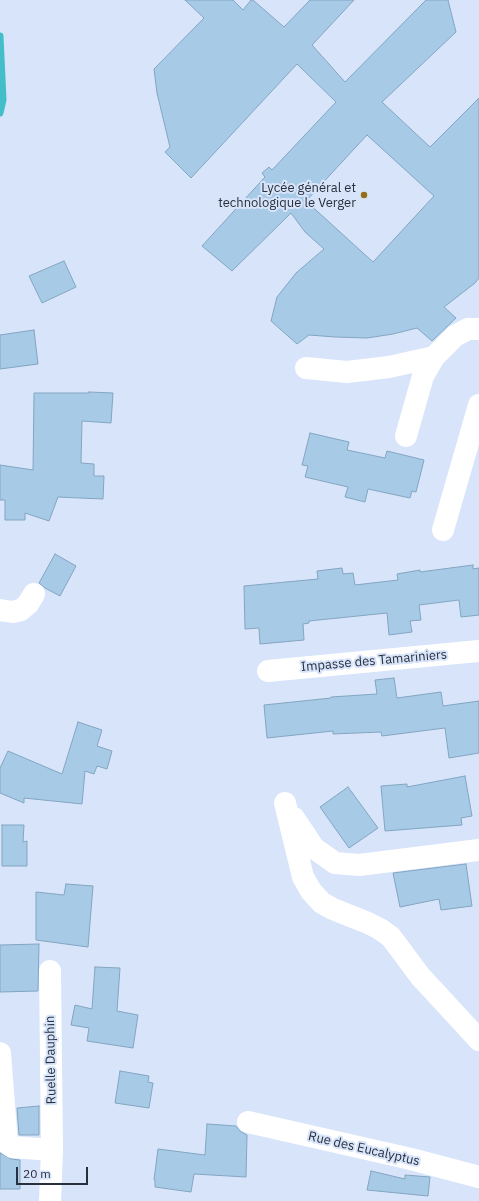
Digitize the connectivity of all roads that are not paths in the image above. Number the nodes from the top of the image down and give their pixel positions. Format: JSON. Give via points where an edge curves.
{"nodes":[{"id":1,"x":479,"y":329,"type":"edge"},
{"id":2,"x":434,"y":357,"type":"junction"},
{"id":3,"x":306,"y":368,"type":"dead end"},
{"id":4,"x":479,"y":405,"type":"edge"},
{"id":5,"x":406,"y":436,"type":"dead end"},
{"id":6,"x":443,"y":530,"type":"dead end"},
{"id":7,"x":34,"y":594,"type":"dead end"},
{"id":8,"x":0,"y":610,"type":"edge"},
{"id":9,"x":479,"y":651,"type":"edge"},
{"id":10,"x":268,"y":671,"type":"dead end"},
{"id":11,"x":479,"y":850,"type":"edge"},
{"id":12,"x":50,"y":970,"type":"dead end"},
{"id":13,"x":479,"y":1040,"type":"edge"},
{"id":14,"x":0,"y":1053,"type":"edge"},
{"id":15,"x":248,"y":1122,"type":"dead end"},
{"id":16,"x":52,"y":1150,"type":"junction"},
{"id":17,"x":479,"y":1177,"type":"edge"},
{"id":18,"x":50,"y":1201,"type":"edge"}],
"edges":[{"from":1,"to":2,"type":"street","via":[[468,330],[456,336]]},
{"from":2,"to":3,"type":"street","via":[[389,367],[347,372]]},
{"from":2,"to":5,"type":"street","via":[[423,376]]},
{"from":4,"to":6,"type":"street"},
{"from":7,"to":8,"type":"street","via":[[21,610]]},
{"from":9,"to":10,"type":"street","name":"Impasse des Tamariniers"},
{"from":11,"to":13,"type":"street","via":[[359,864],[335,863],[314,848],[285,803],[303,877],[311,891],[322,903],[368,923],[391,937],[420,976]]},
{"from":12,"to":16,"type":"street","name":"Ruelle Dauphin"},
{"from":14,"to":16,"type":"street","via":[[7,1142],[12,1147]]},
{"from":15,"to":17,"type":"street","name":"Rue des Eucalyptus"},
{"from":16,"to":18,"type":"street","name":"Ruelle Dauphin"}]}
